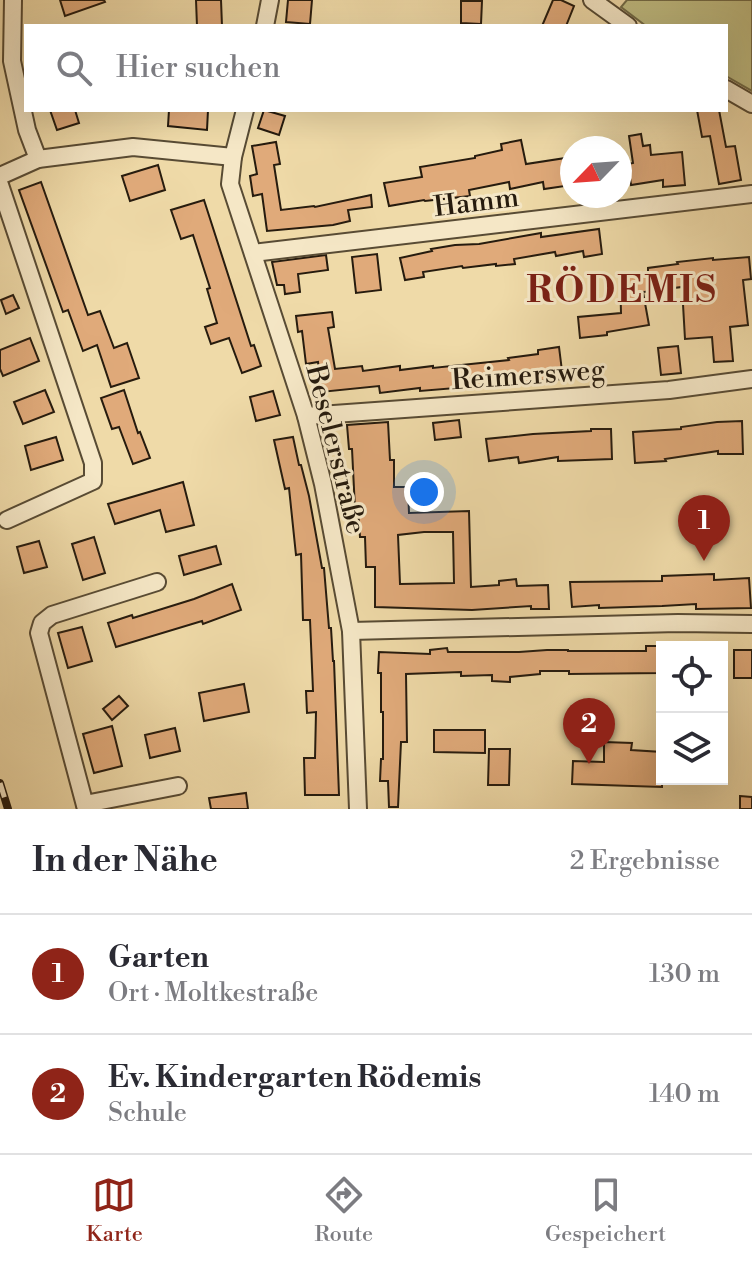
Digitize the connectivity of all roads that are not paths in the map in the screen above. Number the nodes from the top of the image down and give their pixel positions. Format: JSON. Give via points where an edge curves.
{"nodes":[{"id":1,"x":13,"y":0,"type":"edge"},
{"id":2,"x":270,"y":0,"type":"edge"},
{"id":3,"x":592,"y":0,"type":"edge"},
{"id":4,"x":265,"y":24,"type":"edge"},
{"id":5,"x":625,"y":24,"type":"edge"},
{"id":6,"x":728,"y":90,"type":"edge"},
{"id":7,"x":752,"y":104,"type":"edge"},
{"id":8,"x":244,"y":112,"type":"edge"},
{"id":9,"x":233,"y":157,"type":"junction"},
{"id":10,"x":38,"y":159,"type":"junction"},
{"id":11,"x":0,"y":176,"type":"edge"},
{"id":12,"x":0,"y":185,"type":"edge"},
{"id":13,"x":752,"y":194,"type":"edge"},
{"id":14,"x":253,"y":253,"type":"junction"},
{"id":15,"x":752,"y":379,"type":"edge"},
{"id":16,"x":306,"y":416,"type":"junction"},
{"id":17,"x":7,"y":520,"type":"dead end"},
{"id":18,"x":157,"y":582,"type":"dead end"},
{"id":19,"x":752,"y":624,"type":"edge"},
{"id":20,"x":351,"y":631,"type":"junction"},
{"id":21,"x":178,"y":786,"type":"dead end"},
{"id":22,"x":85,"y":806,"type":"edge"},
{"id":23,"x":358,"y":809,"type":"edge"}],
"edges":[{"from":1,"to":10,"type":"street","via":[[12,61]]},
{"from":2,"to":4,"type":"street"},
{"from":3,"to":5,"type":"street"},
{"from":6,"to":7,"type":"street"},
{"from":8,"to":9,"type":"street","name":"Beselerstraße"},
{"from":9,"to":10,"type":"street","via":[[133,147]]},
{"from":9,"to":14,"type":"street","name":"Beselerstraße","via":[[230,184]]},
{"from":10,"to":11,"type":"street"},
{"from":12,"to":17,"type":"street","via":[[93,463],[93,481]]},
{"from":13,"to":14,"type":"street","name":"Hamm"},
{"from":14,"to":16,"type":"street","name":"Beselerstraße"},
{"from":15,"to":16,"type":"street","name":"Reimersweg","via":[[669,390]]},
{"from":16,"to":20,"type":"street","name":"Beselerstraße"},
{"from":18,"to":22,"type":"street","via":[[52,615],[42,623],[39,633]]},
{"from":19,"to":20,"type":"street"},
{"from":20,"to":23,"type":"street","name":"Beselerstraße"},
{"from":21,"to":22,"type":"street"}]}
